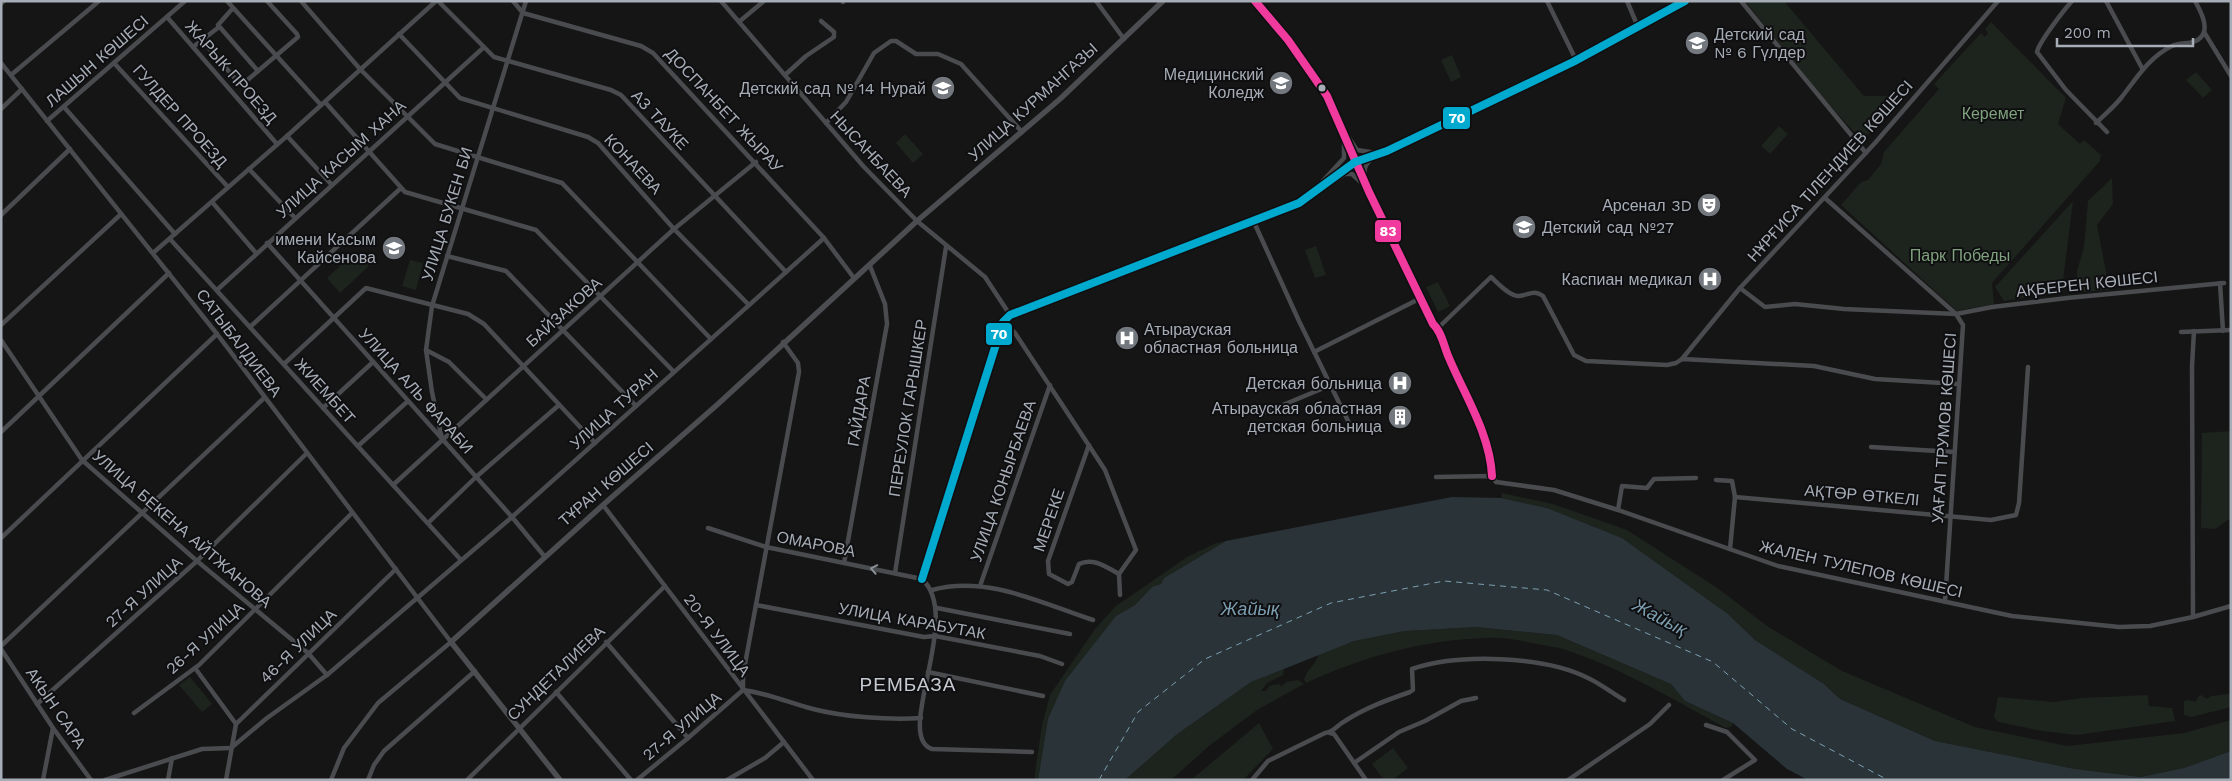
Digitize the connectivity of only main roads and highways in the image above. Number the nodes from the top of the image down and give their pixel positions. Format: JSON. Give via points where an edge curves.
{"nodes":[{"id":1,"x":1163,"y":1,"type":"edge"},
{"id":2,"x":917,"y":221,"type":"joint"},
{"id":3,"x":560,"y":780,"type":"edge"}],
"edges":[{"from":1,"to":2,"type":"main road","name":"УЛИЦА КУРМАНГАЗЫ","via":[[1022,132]]},
{"from":2,"to":3,"type":"main road","name":"ТҰРАН КӨШЕСІ","via":[[452,642]]}]}
